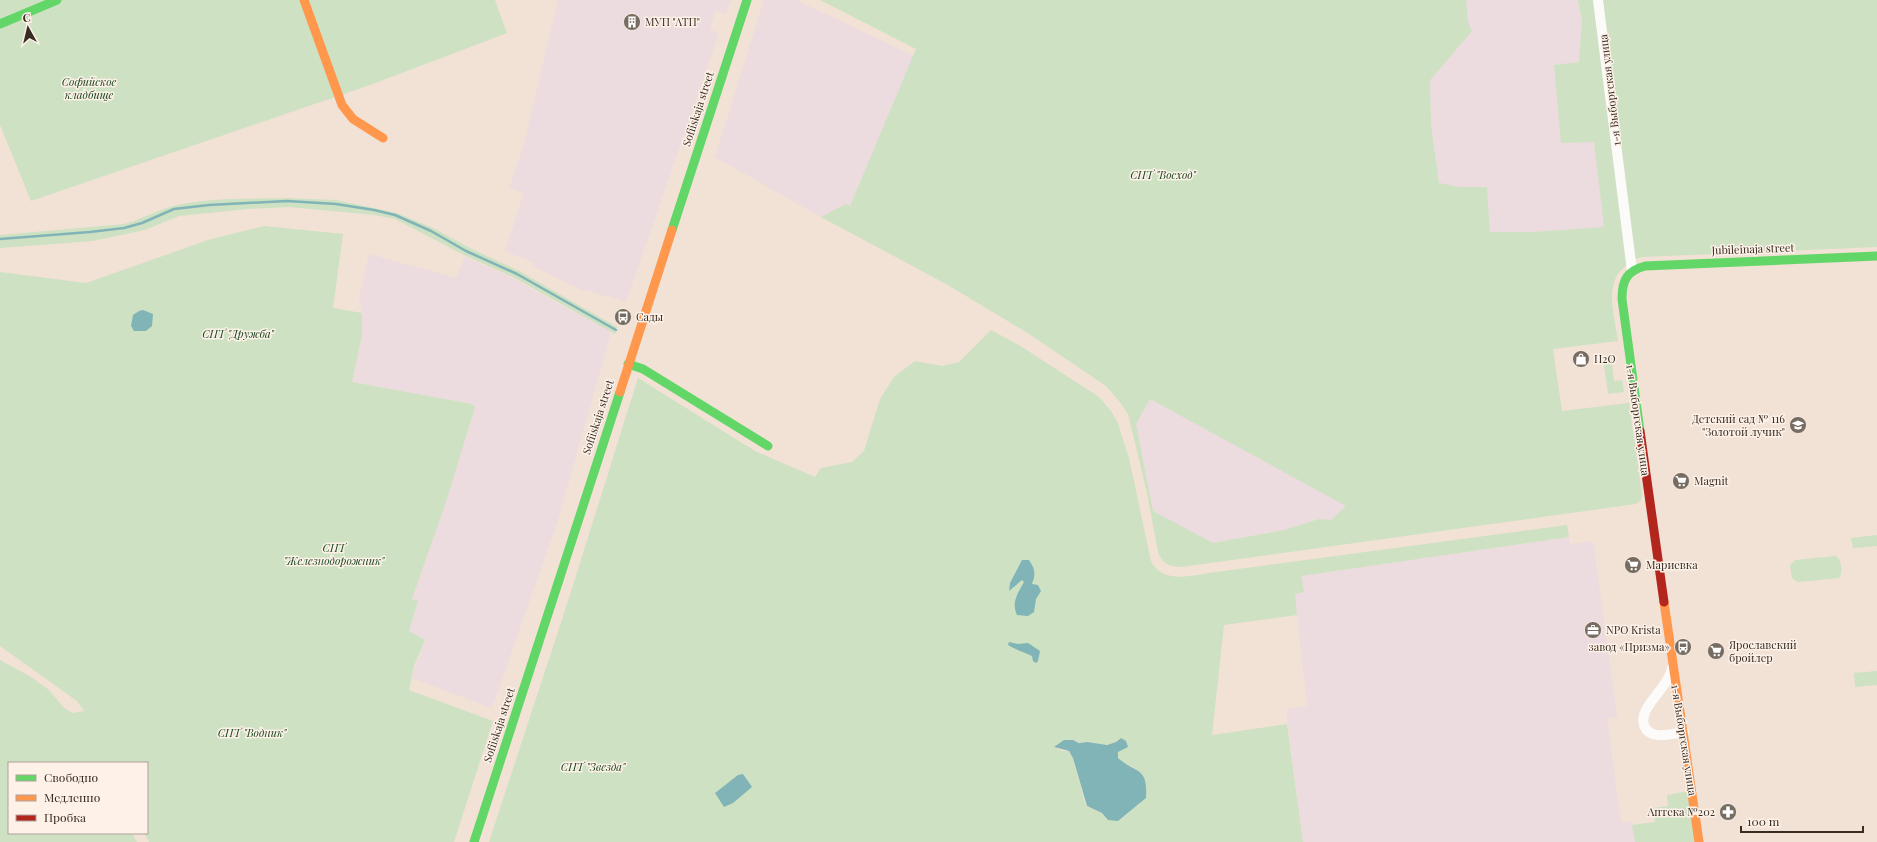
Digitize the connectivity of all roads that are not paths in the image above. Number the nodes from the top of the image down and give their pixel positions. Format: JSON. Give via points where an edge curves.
{"nodes":[{"id":1,"x":57,"y":0,"type":"edge"},
{"id":2,"x":304,"y":0,"type":"edge"},
{"id":3,"x":747,"y":0,"type":"edge"},
{"id":4,"x":1598,"y":0,"type":"edge"},
{"id":5,"x":0,"y":24,"type":"edge"},
{"id":6,"x":383,"y":138,"type":"dead end"},
{"id":7,"x":1877,"y":256,"type":"edge"},
{"id":8,"x":1632,"y":271,"type":"junction"},
{"id":9,"x":628,"y":364,"type":"junction"},
{"id":10,"x":768,"y":446,"type":"dead end"},
{"id":11,"x":1672,"y":662,"type":"junction"},
{"id":12,"x":1684,"y":732,"type":"junction"},
{"id":13,"x":474,"y":842,"type":"edge"},
{"id":14,"x":1700,"y":842,"type":"edge"}],
"edges":[{"from":1,"to":5,"type":"street"},
{"from":2,"to":6,"type":"street","via":[[342,105],[353,119]]},
{"from":3,"to":9,"type":"street","name":"Sofiiskaja street"},
{"from":4,"to":8,"type":"street","name":"1-я Выборгская улица"},
{"from":7,"to":8,"type":"street","name":"Jubileinaja street","via":[[1646,266]]},
{"from":8,"to":11,"type":"street","name":"1-я Выборгская улица","via":[[1622,284],[1622,299]]},
{"from":9,"to":10,"type":"street","via":[[642,369]]},
{"from":9,"to":13,"type":"street","name":"Sofiiskaja street"},
{"from":11,"to":12,"type":"street","name":"1-я Выборгская улица"},
{"from":11,"to":12,"type":"street","via":[[1671,675],[1644,713],[1643,723],[1648,732],[1654,734]]},
{"from":12,"to":14,"type":"street","name":"1-я Выборгская улица"}]}
